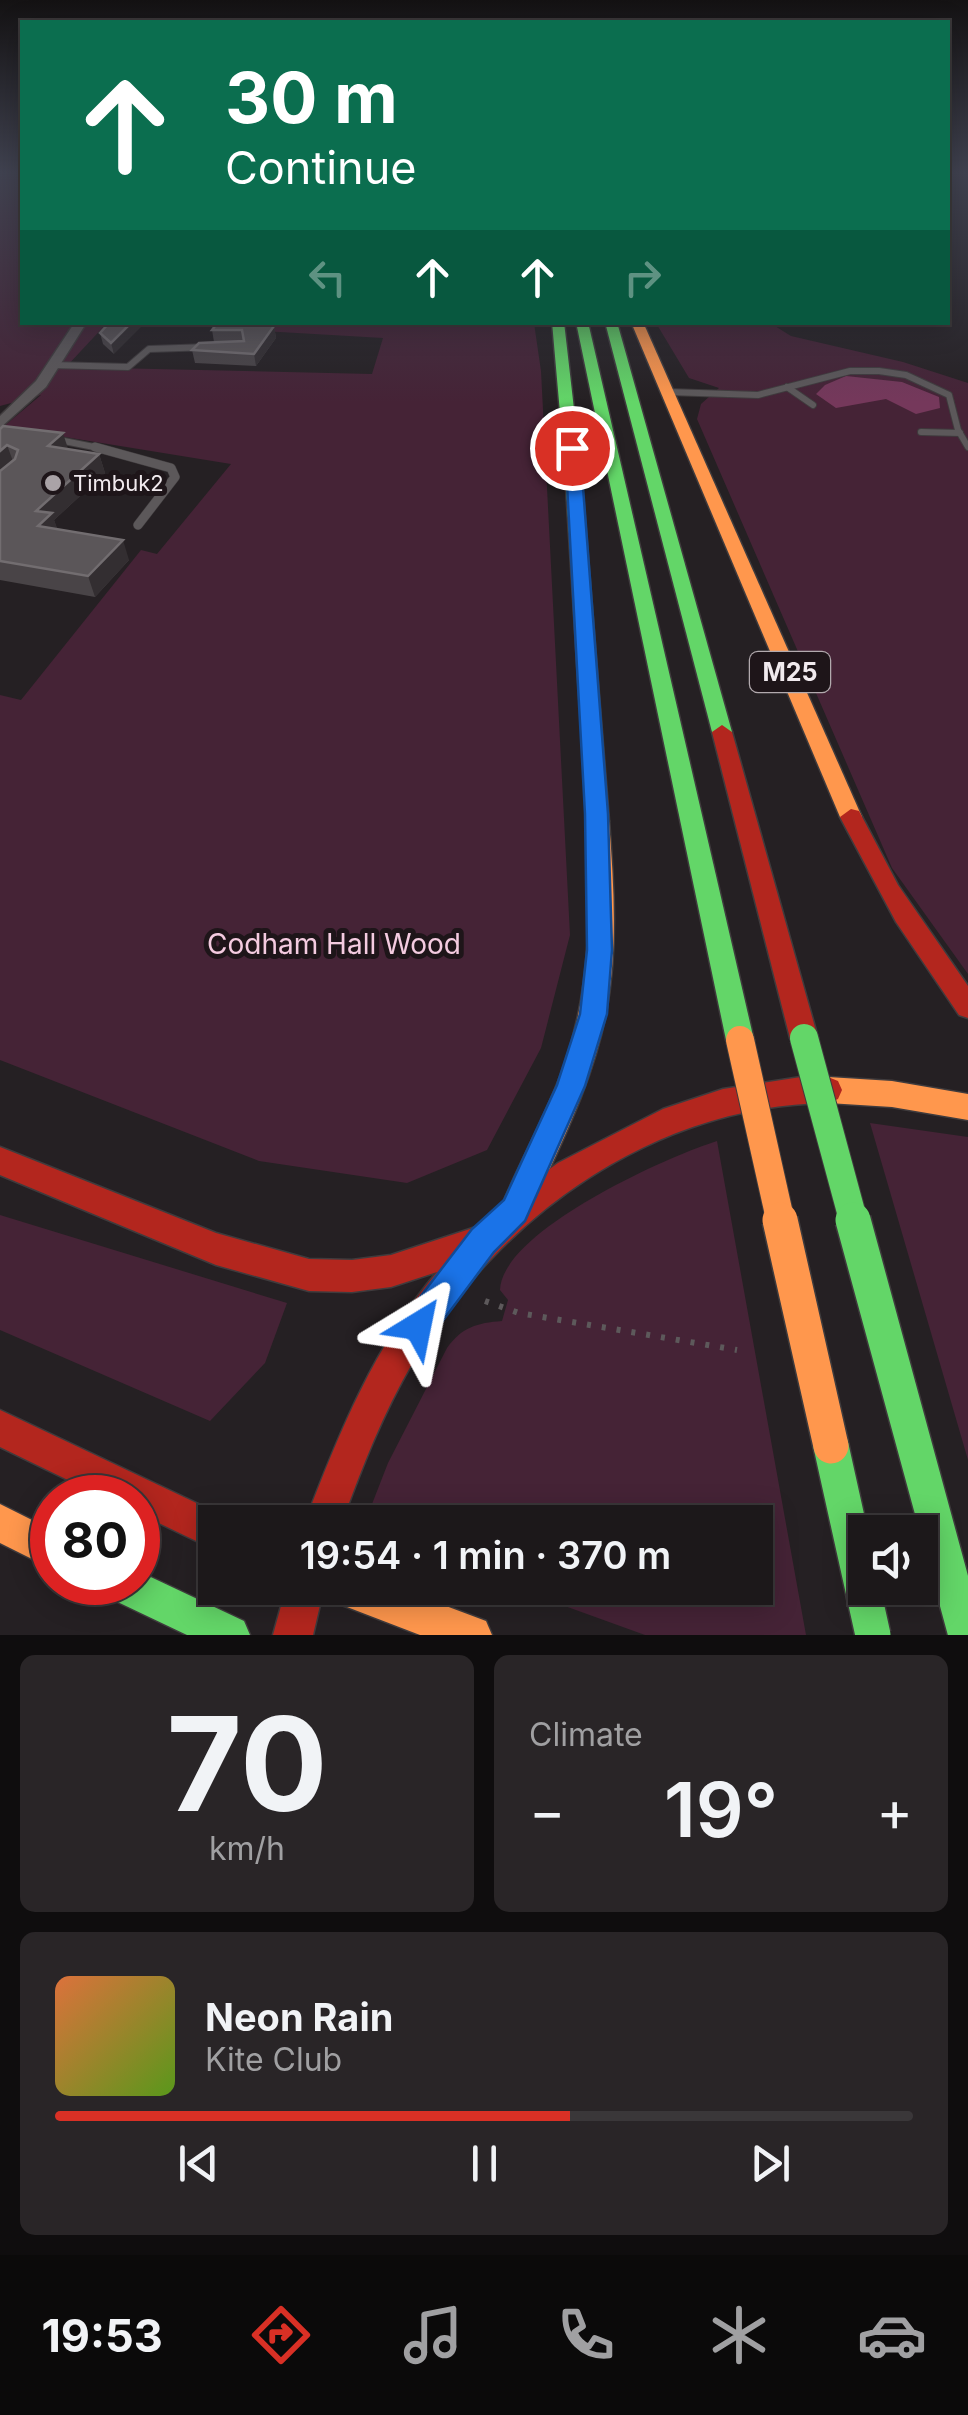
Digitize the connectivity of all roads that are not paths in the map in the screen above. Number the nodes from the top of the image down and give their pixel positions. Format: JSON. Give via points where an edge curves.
{"nodes":[{"id":1,"x":79,"y":325,"type":"edge"},
{"id":2,"x":558,"y":325,"type":"edge"},
{"id":3,"x":583,"y":325,"type":"edge"},
{"id":4,"x":611,"y":325,"type":"edge"},
{"id":5,"x":639,"y":325,"type":"edge"},
{"id":6,"x":224,"y":348,"type":"edge"},
{"id":7,"x":52,"y":366,"type":"junction"},
{"id":8,"x":787,"y":387,"type":"junction"},
{"id":9,"x":669,"y":392,"type":"junction"},
{"id":10,"x":813,"y":405,"type":"dead end"},
{"id":11,"x":0,"y":424,"type":"edge"},
{"id":12,"x":922,"y":432,"type":"dead end"},
{"id":13,"x":960,"y":433,"type":"junction"},
{"id":14,"x":49,"y":439,"type":"edge"},
{"id":15,"x":968,"y":447,"type":"edge"},
{"id":16,"x":138,"y":526,"type":"dead end"},
{"id":17,"x":968,"y":1007,"type":"edge"},
{"id":18,"x":968,"y":1107,"type":"edge"},
{"id":19,"x":0,"y":1161,"type":"edge"},
{"id":20,"x":514,"y":1210,"type":"junction"},
{"id":21,"x":483,"y":1240,"type":"junction"},
{"id":22,"x":0,"y":1428,"type":"edge"},
{"id":23,"x":330,"y":1505,"type":"edge"},
{"id":24,"x":0,"y":1523,"type":"edge"},
{"id":25,"x":198,"y":1523,"type":"edge"},
{"id":26,"x":30,"y":1539,"type":"edge"},
{"id":27,"x":160,"y":1601,"type":"edge"},
{"id":28,"x":300,"y":1605,"type":"edge"},
{"id":29,"x":393,"y":1605,"type":"edge"},
{"id":30,"x":230,"y":1635,"type":"edge"},
{"id":31,"x":293,"y":1635,"type":"edge"},
{"id":32,"x":472,"y":1635,"type":"edge"},
{"id":33,"x":873,"y":1635,"type":"edge"},
{"id":34,"x":966,"y":1635,"type":"edge"}],
"edges":[{"from":1,"to":7,"type":"street"},
{"from":2,"to":20,"type":"highway","via":[[597,814],[600,950],[583,1052]]},
{"from":3,"to":33,"type":"highway","bridge":true},
{"from":4,"to":34,"type":"highway","number":"M25","bridge":true},
{"from":5,"to":9,"type":"highway","number":"M25"},
{"from":6,"to":7,"type":"lane","via":[[154,348],[128,367]]},
{"from":7,"to":11,"type":"street"},
{"from":8,"to":9,"type":"lane","via":[[758,395]]},
{"from":8,"to":10,"type":"lane"},
{"from":8,"to":13,"type":"lane","via":[[850,371],[906,375],[948,394]]},
{"from":9,"to":17,"type":"highway","number":"M25","via":[[869,857],[914,936]]},
{"from":12,"to":13,"type":"lane"},
{"from":13,"to":15,"type":"lane"},
{"from":14,"to":16,"type":"lane","via":[[171,468],[172,485]]},
{"from":18,"to":20,"type":"highway","via":[[809,1090],[728,1100],[624,1141]]},
{"from":19,"to":21,"type":"highway","via":[[252,1261],[308,1273],[375,1273]]},
{"from":20,"to":21,"type":"highway"},
{"from":21,"to":23,"type":"highway","via":[[399,1355]]},
{"from":22,"to":25,"type":"highway"},
{"from":24,"to":26,"type":"highway"},
{"from":27,"to":30,"type":"highway"},
{"from":28,"to":31,"type":"highway"},
{"from":29,"to":32,"type":"highway"}]}
